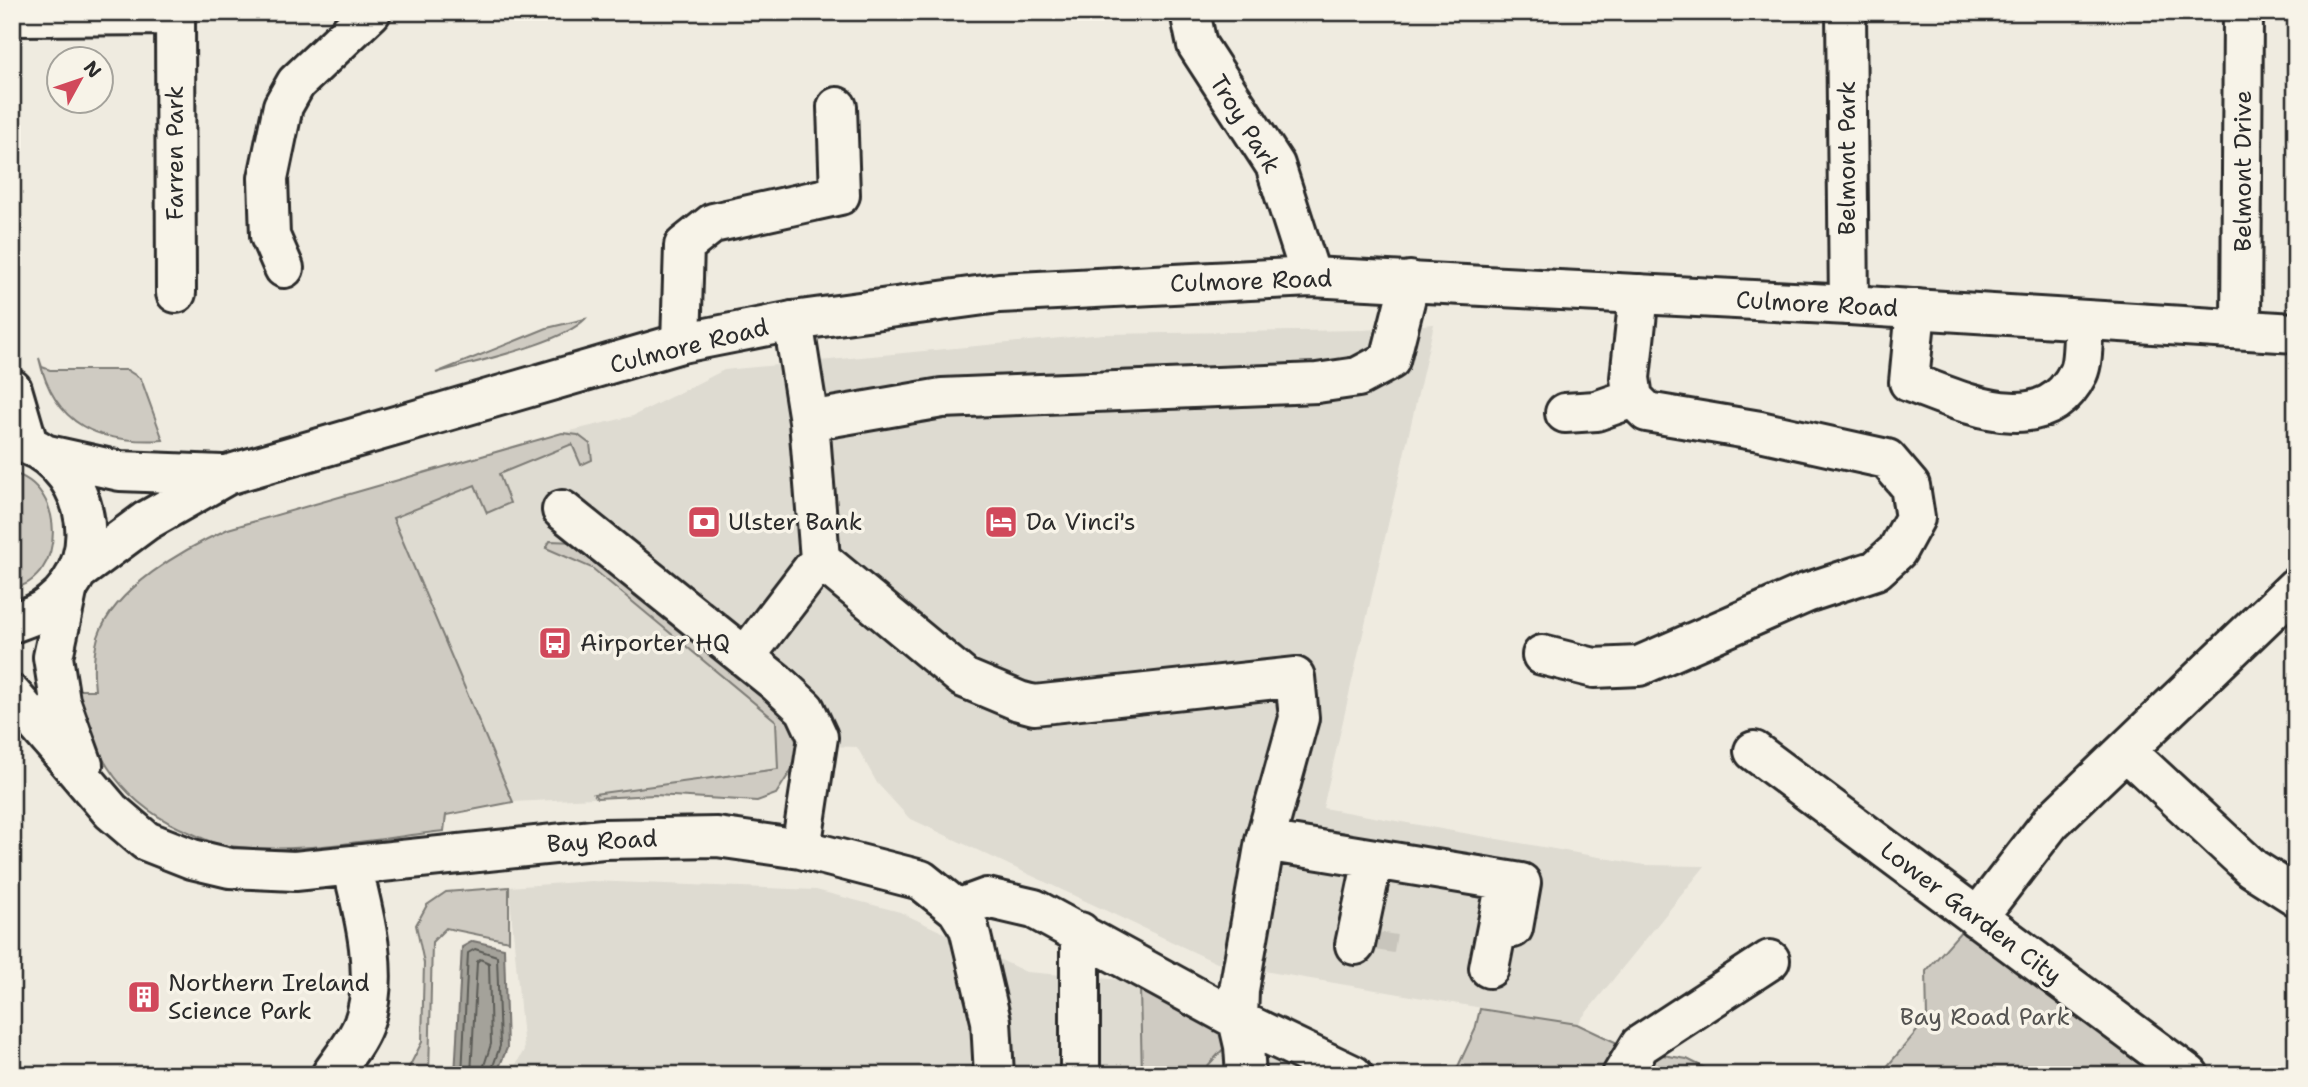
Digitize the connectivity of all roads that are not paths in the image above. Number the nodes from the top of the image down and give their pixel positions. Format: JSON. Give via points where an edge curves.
{"nodes":[{"id":1,"x":371,"y":12,"type":"edge"},
{"id":2,"x":1190,"y":12,"type":"edge"},
{"id":3,"x":1846,"y":12,"type":"edge"},
{"id":4,"x":2243,"y":12,"type":"edge"},
{"id":5,"x":175,"y":14,"type":"edge"},
{"id":6,"x":12,"y":16,"type":"edge"},
{"id":7,"x":838,"y":107,"type":"dead end"},
{"id":8,"x":284,"y":268,"type":"dead end"},
{"id":9,"x":1311,"y":277,"type":"junction"},
{"id":10,"x":1410,"y":281,"type":"junction"},
{"id":11,"x":176,"y":293,"type":"dead end"},
{"id":12,"x":1639,"y":294,"type":"junction"},
{"id":13,"x":1849,"y":305,"type":"junction"},
{"id":14,"x":1916,"y":309,"type":"junction"},
{"id":15,"x":2084,"y":320,"type":"junction"},
{"id":16,"x":793,"y":321,"type":"junction"},
{"id":17,"x":2241,"y":329,"type":"junction"},
{"id":18,"x":2296,"y":333,"type":"edge"},
{"id":19,"x":681,"y":343,"type":"junction"},
{"id":20,"x":12,"y":389,"type":"edge"},
{"id":21,"x":1633,"y":398,"type":"junction"},
{"id":22,"x":1565,"y":413,"type":"dead end"},
{"id":23,"x":809,"y":421,"type":"junction"},
{"id":24,"x":29,"y":446,"type":"edge"},
{"id":25,"x":227,"y":475,"type":"junction"},
{"id":26,"x":562,"y":510,"type":"dead end"},
{"id":27,"x":820,"y":559,"type":"junction"},
{"id":28,"x":72,"y":580,"type":"junction"},
{"id":29,"x":2296,"y":587,"type":"edge"},
{"id":30,"x":12,"y":623,"type":"edge"},
{"id":31,"x":1542,"y":655,"type":"dead end"},
{"id":32,"x":745,"y":657,"type":"junction"},
{"id":33,"x":12,"y":695,"type":"edge"},
{"id":34,"x":1754,"y":751,"type":"dead end"},
{"id":35,"x":2126,"y":751,"type":"junction"},
{"id":36,"x":90,"y":784,"type":"junction"},
{"id":37,"x":1265,"y":841,"type":"junction"},
{"id":38,"x":801,"y":849,"type":"junction"},
{"id":39,"x":1383,"y":861,"type":"junction"},
{"id":40,"x":352,"y":866,"type":"junction"},
{"id":41,"x":1513,"y":882,"type":"junction"},
{"id":42,"x":2296,"y":896,"type":"edge"},
{"id":43,"x":957,"y":909,"type":"junction"},
{"id":44,"x":1977,"y":918,"type":"junction"},
{"id":45,"x":1513,"y":928,"type":"dead end"},
{"id":46,"x":1080,"y":932,"type":"junction"},
{"id":47,"x":1367,"y":939,"type":"tunnel mouth"},
{"id":48,"x":1770,"y":960,"type":"dead end"},
{"id":49,"x":1489,"y":968,"type":"dead end"},
{"id":50,"x":1238,"y":1020,"type":"junction"},
{"id":51,"x":1282,"y":1059,"type":"edge"},
{"id":52,"x":331,"y":1075,"type":"edge"},
{"id":53,"x":994,"y":1075,"type":"edge"},
{"id":54,"x":1080,"y":1075,"type":"edge"},
{"id":55,"x":1246,"y":1075,"type":"edge"},
{"id":56,"x":1353,"y":1075,"type":"edge"},
{"id":57,"x":1622,"y":1075,"type":"edge"},
{"id":58,"x":2189,"y":1075,"type":"edge"}],
"edges":[{"from":1,"to":8,"type":"main road","via":[[296,83],[283,106],[268,178],[270,236]]},
{"from":2,"to":9,"type":"main road","name":"Troy Park","via":[[1197,45],[1275,165]]},
{"from":3,"to":13,"type":"main road","name":"Belmont Park"},
{"from":4,"to":17,"type":"main road","name":"Belmont Drive"},
{"from":5,"to":6,"type":"main road"},
{"from":5,"to":11,"type":"main road","name":"Farren Park"},
{"from":7,"to":19,"type":"main road","via":[[840,195],[713,223],[684,246]]},
{"from":9,"to":10,"type":"main road","name":"Culmore Road"},
{"from":9,"to":16,"type":"main road","name":"Culmore Road","via":[[999,293]]},
{"from":10,"to":12,"type":"main road","name":"Culmore Road"},
{"from":10,"to":23,"type":"main road","via":[[1390,360],[1358,377],[1317,383],[942,398]]},
{"from":12,"to":13,"type":"main road","name":"Culmore Road"},
{"from":12,"to":21,"type":"main road","via":[[1629,378]]},
{"from":13,"to":14,"type":"main road","name":"Culmore Road"},
{"from":14,"to":15,"type":"main road","name":"Culmore Road"},
{"from":14,"to":15,"type":"main road","via":[[1909,382],[1997,411],[2030,414],[2057,398],[2078,372]]},
{"from":15,"to":17,"type":"main road","name":"Culmore Road"},
{"from":16,"to":19,"type":"main road","name":"Culmore Road"},
{"from":16,"to":23,"type":"main road"},
{"from":17,"to":18,"type":"main road","name":"Culmore Road"},
{"from":19,"to":25,"type":"main road","name":"Culmore Road"},
{"from":20,"to":24,"type":"main road"},
{"from":21,"to":22,"type":"main road","via":[[1597,411]]},
{"from":21,"to":31,"type":"main road","via":[[1647,412],[1760,430],[1887,459],[1909,486],[1915,518],[1897,551],[1875,570],[1807,593],[1639,666],[1594,668]]},
{"from":23,"to":27,"type":"main road"},
{"from":24,"to":25,"type":"main road","name":"Culmore Road","via":[[120,471]]},
{"from":24,"to":28,"type":"main road","name":"Bay Road","via":[[66,473],[79,496],[86,521],[85,547]]},
{"from":25,"to":28,"type":"main road","name":"Culmore Road","via":[[146,520]]},
{"from":26,"to":32,"type":"main road"},
{"from":27,"to":32,"type":"main road"},
{"from":27,"to":37,"type":"main road","via":[[964,678],[1034,705],[1295,677],[1299,718]]},
{"from":28,"to":30,"type":"main road","name":"Culmore Road","via":[[52,604]]},
{"from":28,"to":36,"type":"main road","name":"Bay Road","via":[[53,657],[60,701]]},
{"from":29,"to":35,"type":"main road"},
{"from":32,"to":38,"type":"main road","via":[[804,709],[818,737]]},
{"from":33,"to":36,"type":"main road","name":"Bay Road"},
{"from":34,"to":44,"type":"main road","name":"Lower Garden City"},
{"from":35,"to":42,"type":"main road","via":[[2252,868]]},
{"from":35,"to":44,"type":"main road","via":[[2051,822]]},
{"from":36,"to":40,"type":"main road","name":"Bay Road","via":[[111,811],[146,841],[192,859],[230,868],[295,871]]},
{"from":37,"to":39,"type":"main road"},
{"from":37,"to":50,"type":"main road"},
{"from":38,"to":40,"type":"main road","name":"Bay Road","via":[[717,836],[603,839]]},
{"from":38,"to":43,"type":"main road","name":"Bay Road","via":[[921,880]]},
{"from":39,"to":41,"type":"main road"},
{"from":39,"to":47,"type":"main road"},
{"from":40,"to":52,"type":"main road","via":[[369,962],[369,1000],[363,1026]]},
{"from":41,"to":45,"type":"main road"},
{"from":41,"to":49,"type":"main road"},
{"from":43,"to":46,"type":"main road","via":[[987,898],[1034,909]]},
{"from":43,"to":53,"type":"main road","name":"Bay Road","via":[[969,928],[991,1021]]},
{"from":44,"to":58,"type":"main road","name":"Lower Garden City"},
{"from":46,"to":50,"type":"main road"},
{"from":46,"to":54,"type":"main road"},
{"from":48,"to":57,"type":"main road","via":[[1640,1045]]},
{"from":50,"to":51,"type":"main road"},
{"from":50,"to":55,"type":"main road"},
{"from":51,"to":56,"type":"main road"}]}
